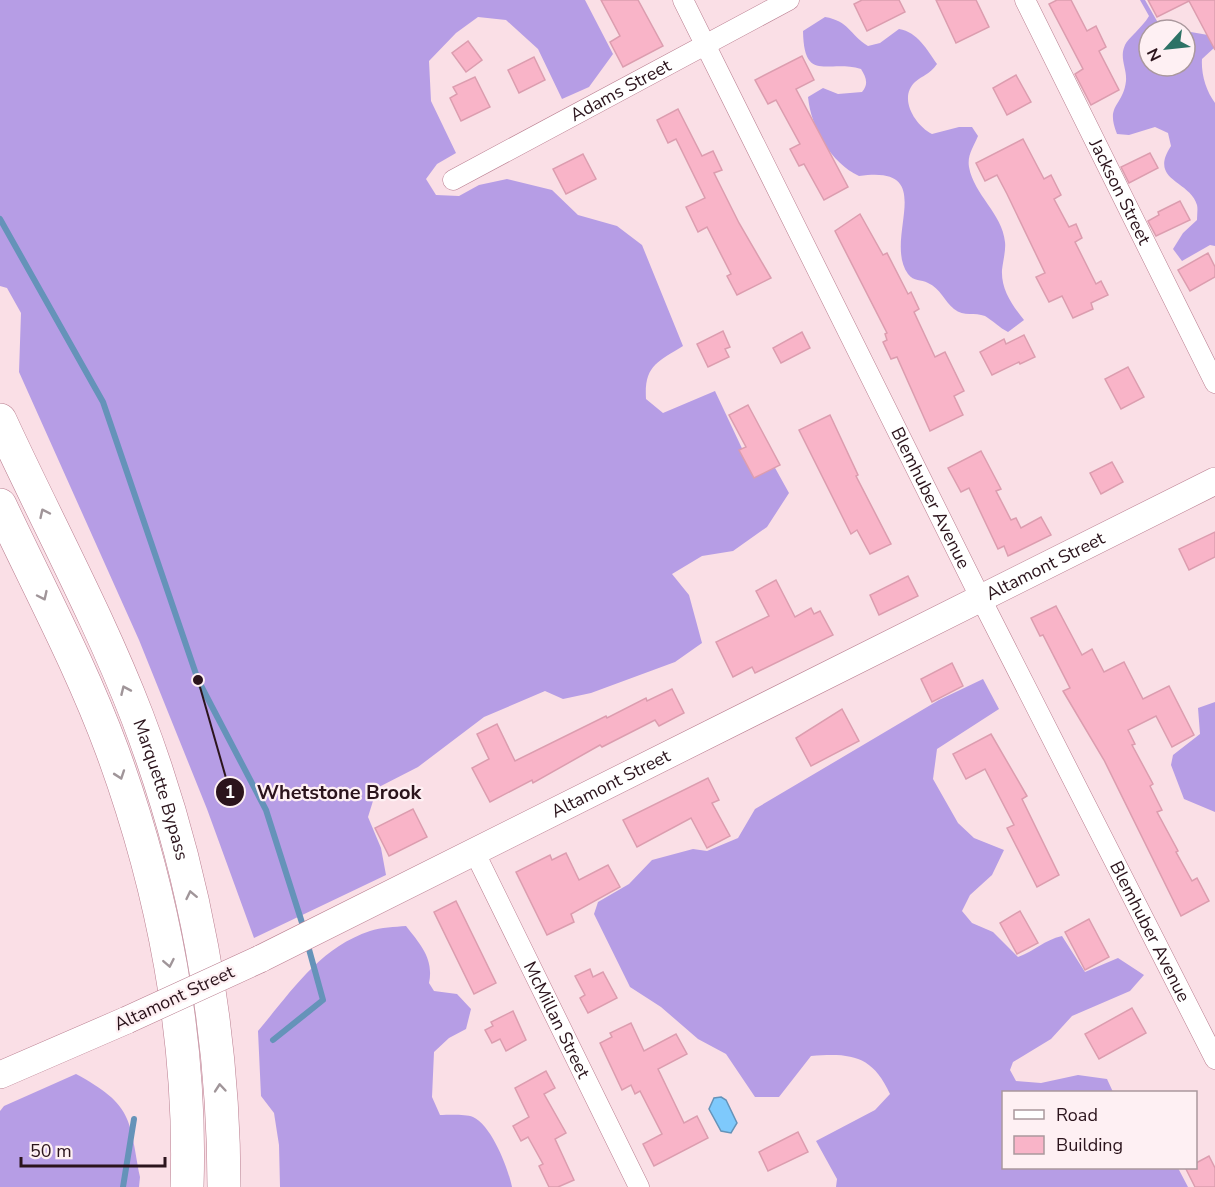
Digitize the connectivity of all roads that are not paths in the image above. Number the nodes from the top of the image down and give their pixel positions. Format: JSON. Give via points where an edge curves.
{"nodes":[{"id":1,"x":683,"y":0,"type":"edge"},
{"id":2,"x":789,"y":0,"type":"edge"},
{"id":3,"x":1025,"y":0,"type":"edge"},
{"id":4,"x":705,"y":45,"type":"junction"},
{"id":5,"x":453,"y":180,"type":"dead end"},
{"id":6,"x":1215,"y":383,"type":"edge"},
{"id":7,"x":0,"y":420,"type":"edge"},
{"id":8,"x":1215,"y":481,"type":"edge"},
{"id":9,"x":0,"y":505,"type":"edge"},
{"id":10,"x":981,"y":599,"type":"junction"},
{"id":11,"x":474,"y":851,"type":"junction"},
{"id":12,"x":1215,"y":1059,"type":"edge"},
{"id":13,"x":0,"y":1075,"type":"edge"},
{"id":14,"x":187,"y":1187,"type":"edge"},
{"id":15,"x":224,"y":1187,"type":"edge"},
{"id":16,"x":639,"y":1187,"type":"edge"}],
"edges":[{"from":1,"to":4,"type":"street","name":"Blemhuber Avenue"},
{"from":2,"to":4,"type":"street","name":"Adams Street"},
{"from":3,"to":6,"type":"street","name":"Jackson Street"},
{"from":4,"to":5,"type":"street","name":"Adams Street"},
{"from":4,"to":10,"type":"street","name":"Blemhuber Avenue"},
{"from":15,"to":7,"type":"highway","name":"Marquette Bypass","one_way":true,"via":[[220,1090],[206,975],[179,842],[136,715]]},
{"from":8,"to":10,"type":"street","name":"Altamont Street"},
{"from":9,"to":14,"type":"highway","name":"Marquette Bypass","one_way":true,"via":[[86,686],[142,842],[159,910],[183,1054]]},
{"from":10,"to":11,"type":"street","name":"Altamont Street"},
{"from":10,"to":12,"type":"street","name":"Blemhuber Avenue"},
{"from":11,"to":13,"type":"street","name":"Altamont Street","bridge":true,"via":[[260,959]]},
{"from":11,"to":16,"type":"street","name":"McMillan Street"}]}
